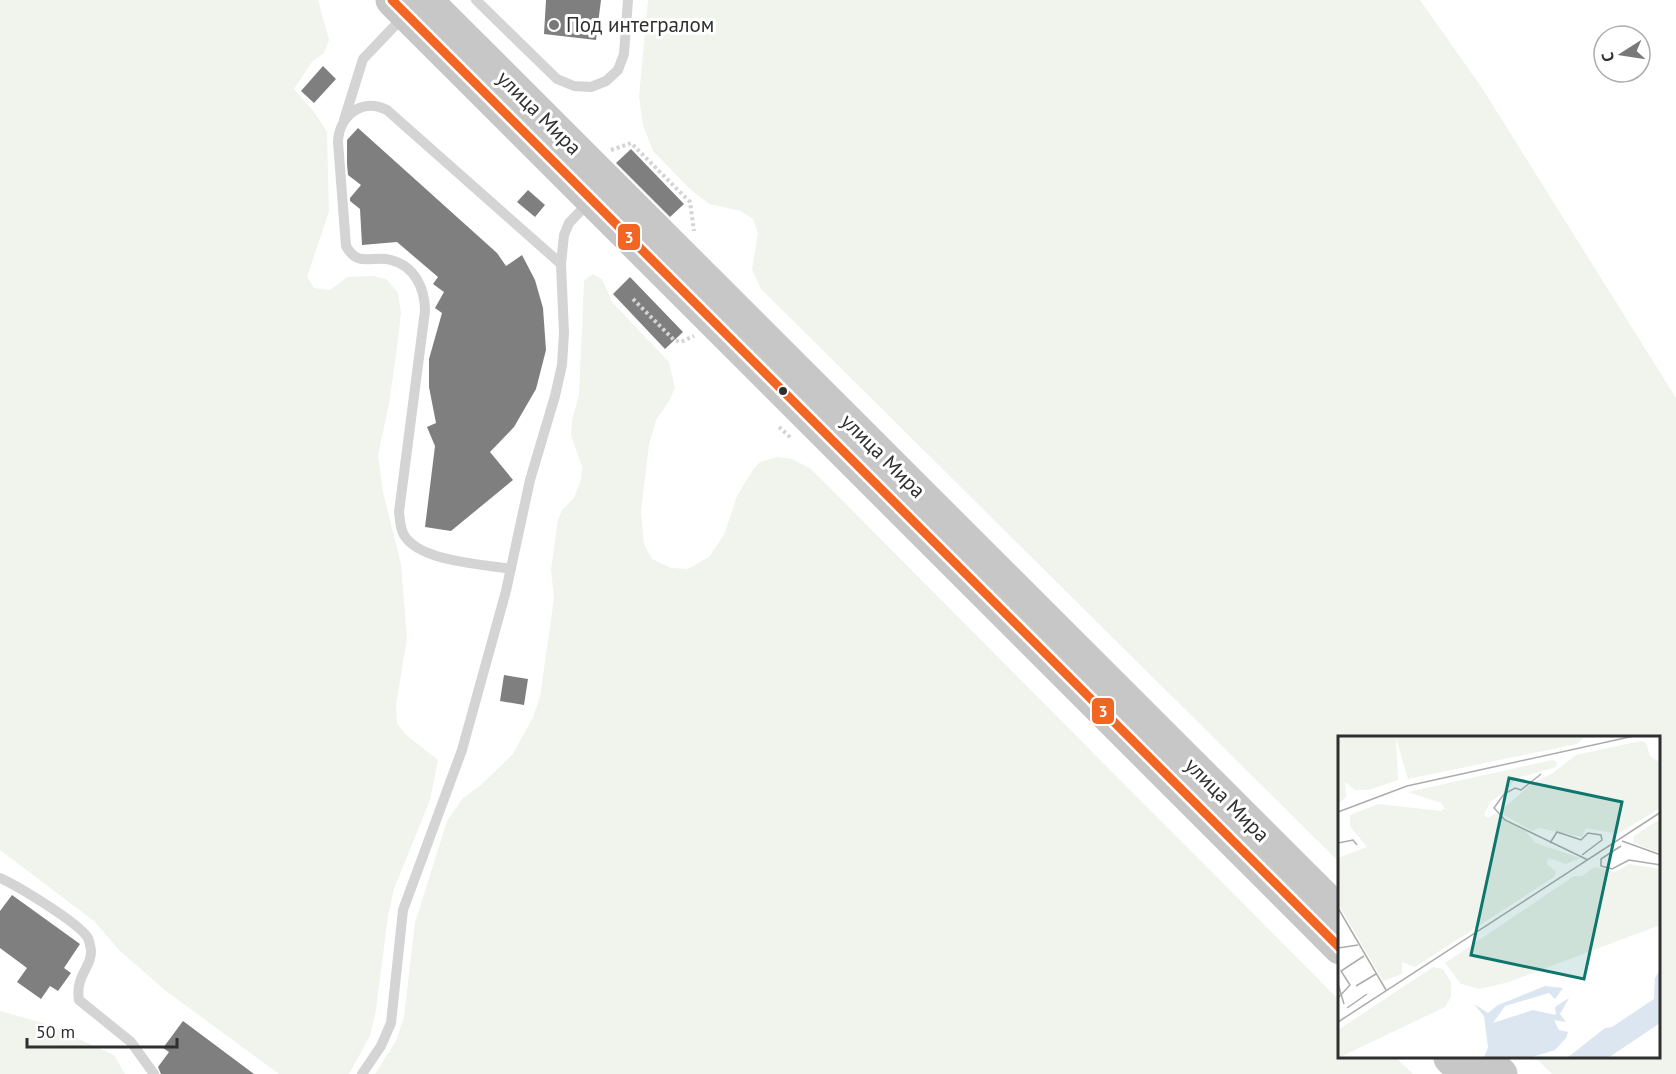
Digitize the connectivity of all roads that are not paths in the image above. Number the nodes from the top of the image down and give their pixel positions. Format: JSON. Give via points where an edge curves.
{"nodes":[{"id":1,"x":476,"y":0,"type":"edge"},
{"id":2,"x":628,"y":0,"type":"edge"},
{"id":3,"x":408,"y":5,"type":"edge"},
{"id":4,"x":343,"y":123,"type":"junction"},
{"id":5,"x":601,"y":191,"type":"junction"},
{"id":6,"x":561,"y":264,"type":"junction"},
{"id":7,"x":511,"y":569,"type":"junction"},
{"id":8,"x":0,"y":878,"type":"edge"},
{"id":9,"x":1338,"y":911,"type":"edge"},
{"id":10,"x":1338,"y":946,"type":"edge"},
{"id":11,"x":1451,"y":1059,"type":"edge"},
{"id":12,"x":1485,"y":1059,"type":"edge"},
{"id":13,"x":154,"y":1074,"type":"edge"},
{"id":14,"x":362,"y":1074,"type":"edge"},
{"id":15,"x":1466,"y":1074,"type":"edge"},
{"id":16,"x":1501,"y":1074,"type":"edge"}],
"edges":[{"from":1,"to":2,"type":"lane","via":[[557,79],[591,87],[618,70],[624,54]]},
{"from":3,"to":4,"type":"lane","via":[[363,59]]},
{"from":3,"to":5,"type":"main road","name":"улица Мира"},
{"from":4,"to":6,"type":"lane","via":[[352,112],[366,105],[387,110]]},
{"from":4,"to":7,"type":"lane","via":[[338,142],[345,246],[350,255],[360,260],[402,264],[422,285],[425,298],[399,512],[401,527],[417,548],[432,555]]},
{"from":5,"to":6,"type":"lane","via":[[566,229]]},
{"from":5,"to":9,"type":"main road","name":"улица Мира"},
{"from":5,"to":10,"type":"main road","name":"улица Мира"},
{"from":6,"to":7,"type":"lane","via":[[562,365],[530,480]]},
{"from":7,"to":14,"type":"lane","via":[[462,750],[403,910],[392,1023]]},
{"from":8,"to":13,"type":"lane","via":[[78,927],[88,939],[91,953],[77,987],[79,1000],[131,1042]]},
{"from":11,"to":15,"type":"main road"},
{"from":12,"to":16,"type":"main road"}]}
